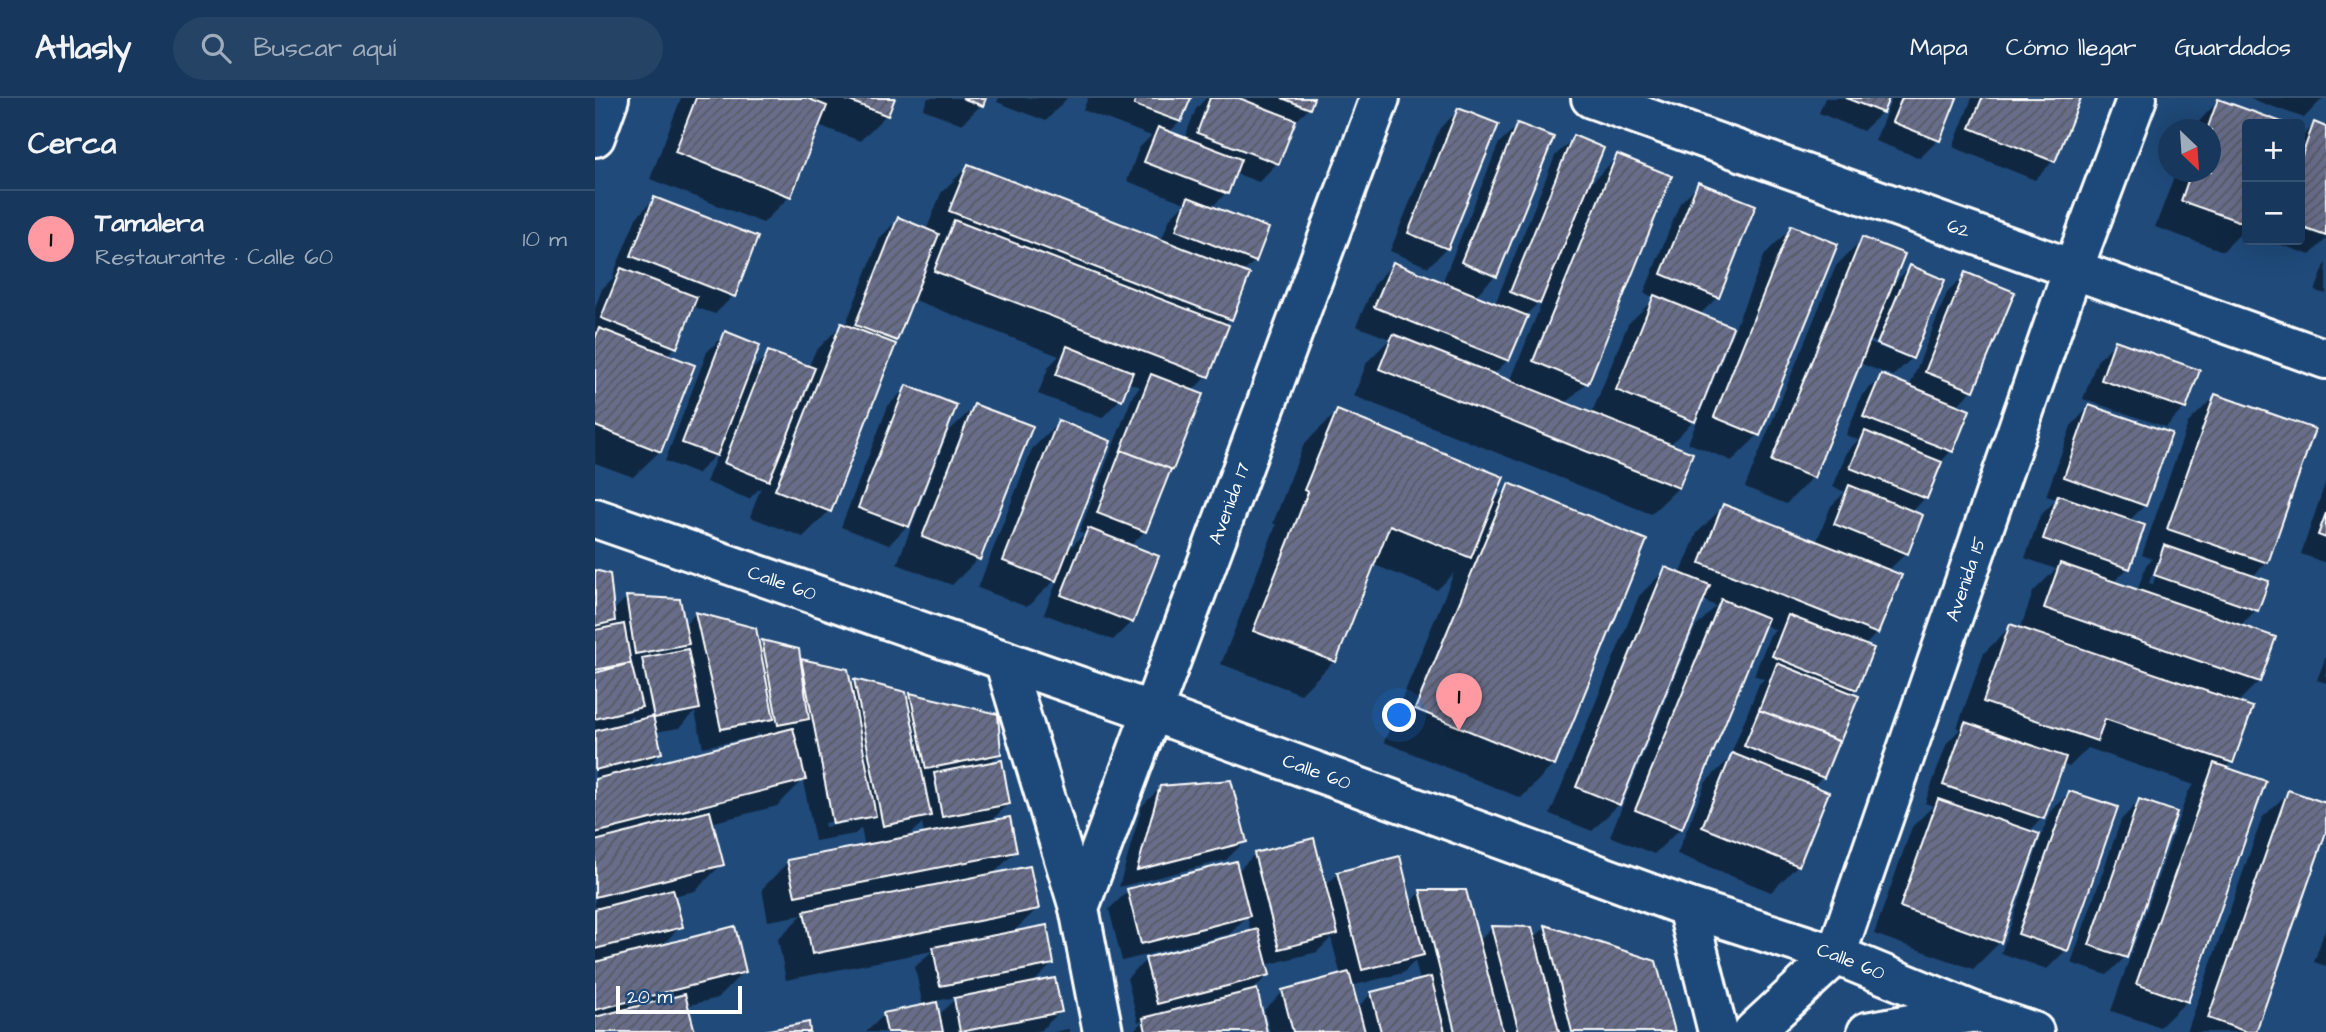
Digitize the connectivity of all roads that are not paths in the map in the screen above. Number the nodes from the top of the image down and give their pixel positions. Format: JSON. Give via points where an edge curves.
{"nodes":[{"id":1,"x":609,"y":98,"type":"edge"},
{"id":2,"x":1380,"y":98,"type":"edge"},
{"id":3,"x":1591,"y":98,"type":"edge"},
{"id":4,"x":2137,"y":98,"type":"edge"},
{"id":5,"x":595,"y":137,"type":"edge"},
{"id":6,"x":2073,"y":269,"type":"junction"},
{"id":7,"x":2326,"y":359,"type":"edge"},
{"id":8,"x":595,"y":518,"type":"edge"},
{"id":9,"x":1004,"y":660,"type":"junction"},
{"id":10,"x":1153,"y":712,"type":"junction"},
{"id":11,"x":1687,"y":907,"type":"junction"},
{"id":12,"x":1079,"y":908,"type":"junction"},
{"id":13,"x":1836,"y":955,"type":"junction"},
{"id":14,"x":1975,"y":1012,"type":"junction"},
{"id":15,"x":1103,"y":1032,"type":"edge"},
{"id":16,"x":1718,"y":1032,"type":"edge"},
{"id":17,"x":1753,"y":1032,"type":"edge"},
{"id":18,"x":1867,"y":1032,"type":"edge"},
{"id":19,"x":2034,"y":1032,"type":"edge"}],
"edges":[{"from":1,"to":5,"type":"street"},
{"from":2,"to":10,"type":"street","name":"Avenida 17"},
{"from":3,"to":6,"type":"street","name":"62"},
{"from":4,"to":6,"type":"street","name":"Avenida 15"},
{"from":6,"to":7,"type":"street","name":"62"},
{"from":6,"to":13,"type":"street","name":"Avenida 15"},
{"from":8,"to":9,"type":"street","name":"Calle 60"},
{"from":9,"to":10,"type":"street","name":"Calle 60"},
{"from":9,"to":12,"type":"street"},
{"from":10,"to":11,"type":"street","name":"Calle 60"},
{"from":10,"to":12,"type":"street","name":"Avenida 17"},
{"from":11,"to":13,"type":"street","name":"Calle 60"},
{"from":11,"to":16,"type":"street"},
{"from":12,"to":15,"type":"street"},
{"from":13,"to":14,"type":"street","name":"Calle 60"},
{"from":13,"to":17,"type":"street","name":"Avenida 15"},
{"from":14,"to":18,"type":"street"},
{"from":14,"to":19,"type":"street","name":"Calle 60"}]}
